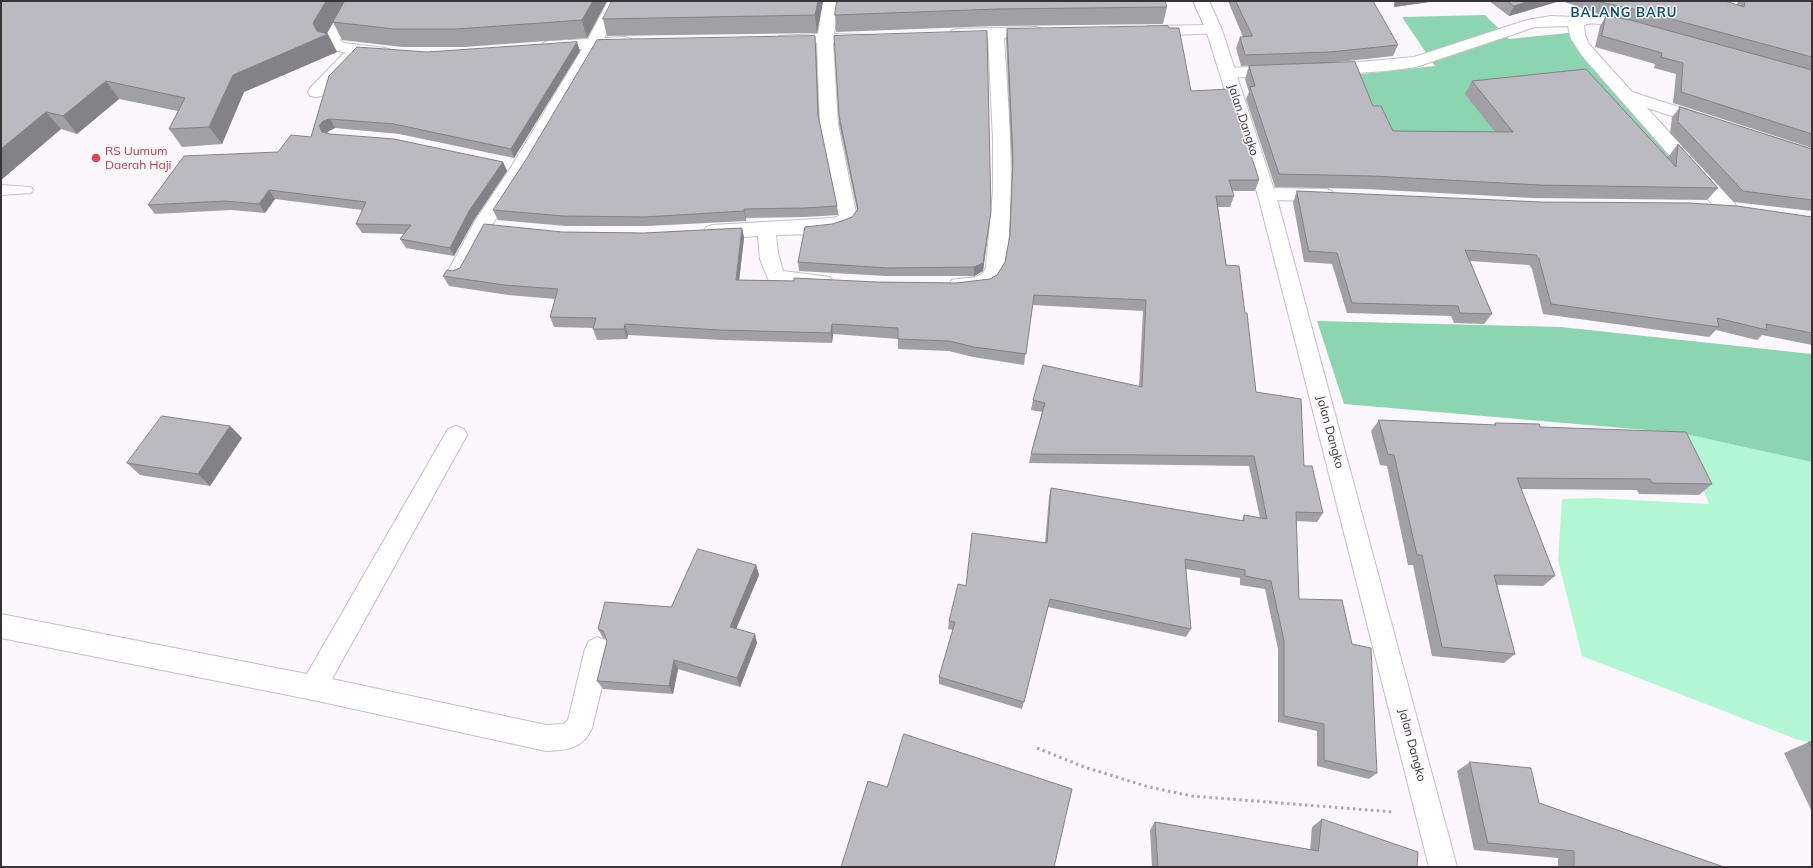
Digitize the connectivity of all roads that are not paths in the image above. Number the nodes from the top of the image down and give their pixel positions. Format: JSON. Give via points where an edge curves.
{"nodes":[{"id":1,"x":354,"y":1,"type":"edge"},
{"id":2,"x":616,"y":1,"type":"edge"},
{"id":3,"x":831,"y":1,"type":"edge"},
{"id":4,"x":1201,"y":1,"type":"edge"},
{"id":5,"x":1576,"y":22,"type":"junction"},
{"id":6,"x":1214,"y":30,"type":"junction"},
{"id":7,"x":1137,"y":31,"type":"edge"},
{"id":8,"x":1647,"y":31,"type":"edge"},
{"id":9,"x":1051,"y":32,"type":"edge"},
{"id":10,"x":996,"y":33,"type":"junction"},
{"id":11,"x":942,"y":35,"type":"edge"},
{"id":12,"x":879,"y":37,"type":"edge"},
{"id":13,"x":825,"y":39,"type":"junction"},
{"id":14,"x":771,"y":40,"type":"edge"},
{"id":15,"x":639,"y":42,"type":"edge"},
{"id":16,"x":594,"y":43,"type":"junction"},
{"id":17,"x":536,"y":47,"type":"edge"},
{"id":18,"x":357,"y":50,"type":"junction"},
{"id":19,"x":403,"y":54,"type":"edge"},
{"id":20,"x":1228,"y":73,"type":"junction"},
{"id":21,"x":316,"y":92,"type":"dead end"},
{"id":22,"x":1625,"y":95,"type":"junction"},
{"id":23,"x":1722,"y":126,"type":"edge"},
{"id":24,"x":1,"y":190,"type":"edge"},
{"id":25,"x":26,"y":190,"type":"dead end"},
{"id":26,"x":1266,"y":194,"type":"junction"},
{"id":27,"x":1345,"y":196,"type":"edge"},
{"id":28,"x":1704,"y":208,"type":"edge"},
{"id":29,"x":482,"y":226,"type":"junction"},
{"id":30,"x":503,"y":228,"type":"edge"},
{"id":31,"x":768,"y":229,"type":"junction"},
{"id":32,"x":698,"y":233,"type":"edge"},
{"id":33,"x":457,"y":273,"type":"edge"},
{"id":34,"x":841,"y":282,"type":"edge"},
{"id":35,"x":941,"y":285,"type":"edge"},
{"id":36,"x":456,"y":436,"type":"dead end"},
{"id":37,"x":1,"y":626,"type":"edge"},
{"id":38,"x":598,"y":649,"type":"dead end"},
{"id":39,"x":313,"y":688,"type":"junction"},
{"id":40,"x":1442,"y":867,"type":"edge"}],
"edges":[{"from":1,"to":18,"type":"street","via":[[332,41],[336,46]]},
{"from":2,"to":16,"type":"street"},
{"from":3,"to":13,"type":"street"},
{"from":4,"to":6,"type":"street","name":"Jalan Dangko"},
{"from":5,"to":8,"type":"street","via":[[1588,18],[1596,19]]},
{"from":5,"to":20,"type":"street","via":[[1533,23],[1416,62],[1386,66]]},
{"from":5,"to":22,"type":"street","via":[[1576,33],[1580,43]]},
{"from":6,"to":7,"type":"street"},
{"from":6,"to":20,"type":"street","name":"Jalan Dangko"},
{"from":9,"to":10,"type":"street"},
{"from":10,"to":11,"type":"street"},
{"from":10,"to":35,"type":"street","via":[[1001,220],[996,266],[988,280],[974,284]]},
{"from":12,"to":13,"type":"street"},
{"from":13,"to":14,"type":"street"},
{"from":13,"to":31,"type":"street","via":[[829,124],[848,218],[834,226]]},
{"from":15,"to":16,"type":"street"},
{"from":16,"to":17,"type":"street"},
{"from":16,"to":29,"type":"street","via":[[513,166]]},
{"from":18,"to":19,"type":"street"},
{"from":18,"to":21,"type":"street"},
{"from":20,"to":26,"type":"street","name":"Jalan Dangko"},
{"from":22,"to":23,"type":"street"},
{"from":22,"to":28,"type":"street","via":[[1735,210]]},
{"from":24,"to":25,"type":"lane"},
{"from":26,"to":27,"type":"street"},
{"from":26,"to":40,"type":"street","name":"Jalan Dangko"},
{"from":29,"to":30,"type":"street"},
{"from":29,"to":33,"type":"street"},
{"from":31,"to":32,"type":"street"},
{"from":31,"to":34,"type":"street","via":[[767,251],[776,276],[790,280]]},
{"from":36,"to":39,"type":"street"},
{"from":37,"to":39,"type":"street"},
{"from":38,"to":39,"type":"street","via":[[578,728],[567,737],[546,738]]}]}
